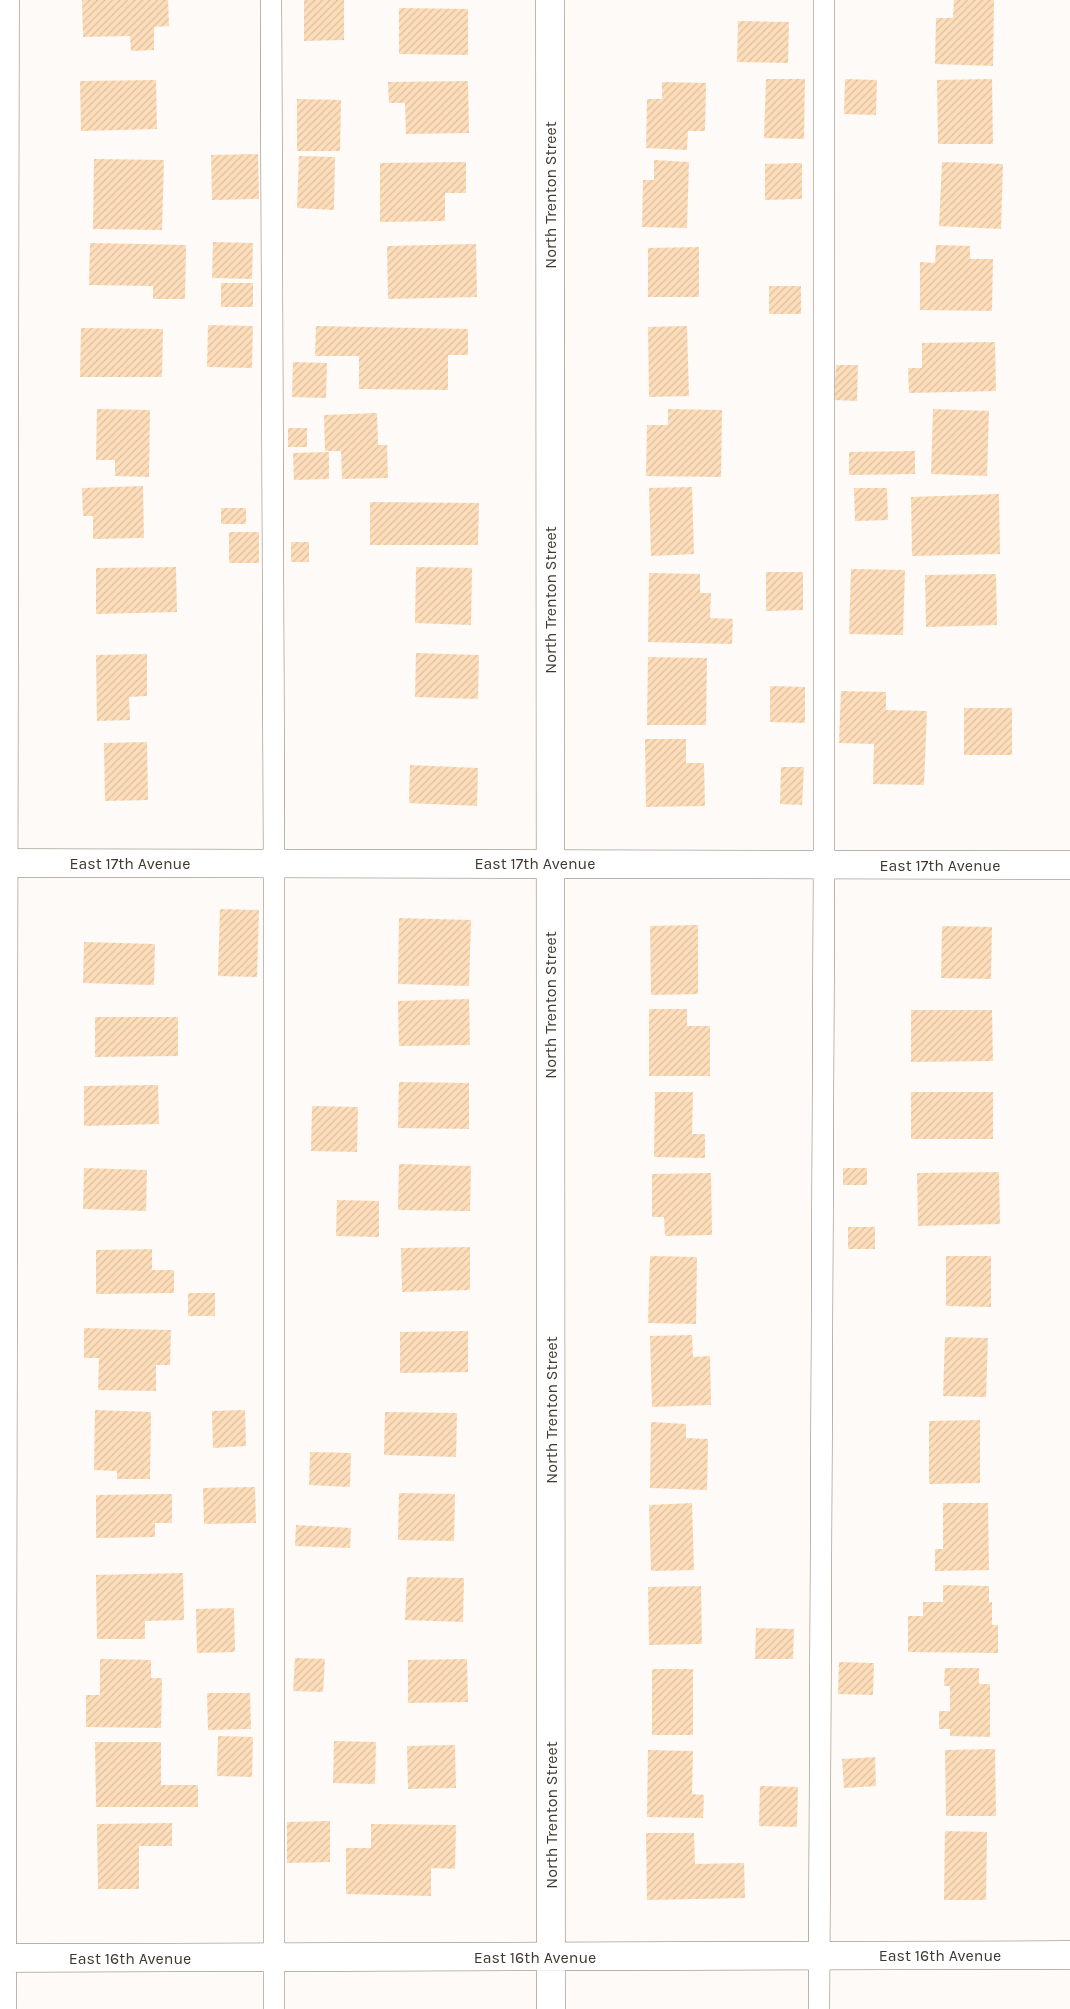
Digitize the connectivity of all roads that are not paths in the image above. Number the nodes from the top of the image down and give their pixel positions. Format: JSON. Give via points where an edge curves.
{"nodes":[{"id":1,"x":6,"y":0,"type":"edge"},
{"id":2,"x":271,"y":0,"type":"edge"},
{"id":3,"x":550,"y":0,"type":"edge"},
{"id":4,"x":824,"y":0,"type":"edge"},
{"id":5,"x":2,"y":863,"type":"edge"},
{"id":6,"x":274,"y":863,"type":"junction"},
{"id":7,"x":550,"y":863,"type":"junction"},
{"id":8,"x":824,"y":864,"type":"junction"},
{"id":9,"x":1070,"y":864,"type":"edge"},
{"id":10,"x":1070,"y":1955,"type":"edge"},
{"id":11,"x":819,"y":1956,"type":"junction"},
{"id":12,"x":274,"y":1957,"type":"junction"},
{"id":13,"x":551,"y":1957,"type":"junction"},
{"id":14,"x":1,"y":1958,"type":"edge"},
{"id":15,"x":2,"y":2009,"type":"edge"},
{"id":16,"x":274,"y":2009,"type":"edge"},
{"id":17,"x":551,"y":2009,"type":"edge"},
{"id":18,"x":819,"y":2009,"type":"edge"}],
"edges":[{"from":1,"to":5,"type":"street"},
{"from":2,"to":6,"type":"lane"},
{"from":3,"to":7,"type":"street","name":"North Trenton Street"},
{"from":4,"to":8,"type":"lane"},
{"from":5,"to":6,"type":"street","name":"East 17th Avenue"},
{"from":5,"to":14,"type":"street"},
{"from":6,"to":7,"type":"street","name":"East 17th Avenue"},
{"from":6,"to":12,"type":"lane"},
{"from":7,"to":8,"type":"street","name":"East 17th Avenue"},
{"from":7,"to":13,"type":"street","name":"North Trenton Street"},
{"from":8,"to":9,"type":"street","name":"East 17th Avenue"},
{"from":8,"to":11,"type":"lane"},
{"from":10,"to":11,"type":"street","name":"East 16th Avenue"},
{"from":11,"to":13,"type":"street","name":"East 16th Avenue"},
{"from":11,"to":18,"type":"lane"},
{"from":12,"to":13,"type":"street","name":"East 16th Avenue"},
{"from":12,"to":14,"type":"street","name":"East 16th Avenue"},
{"from":12,"to":16,"type":"lane"},
{"from":13,"to":17,"type":"street","name":"North Trenton Street"},
{"from":14,"to":15,"type":"street"}]}
